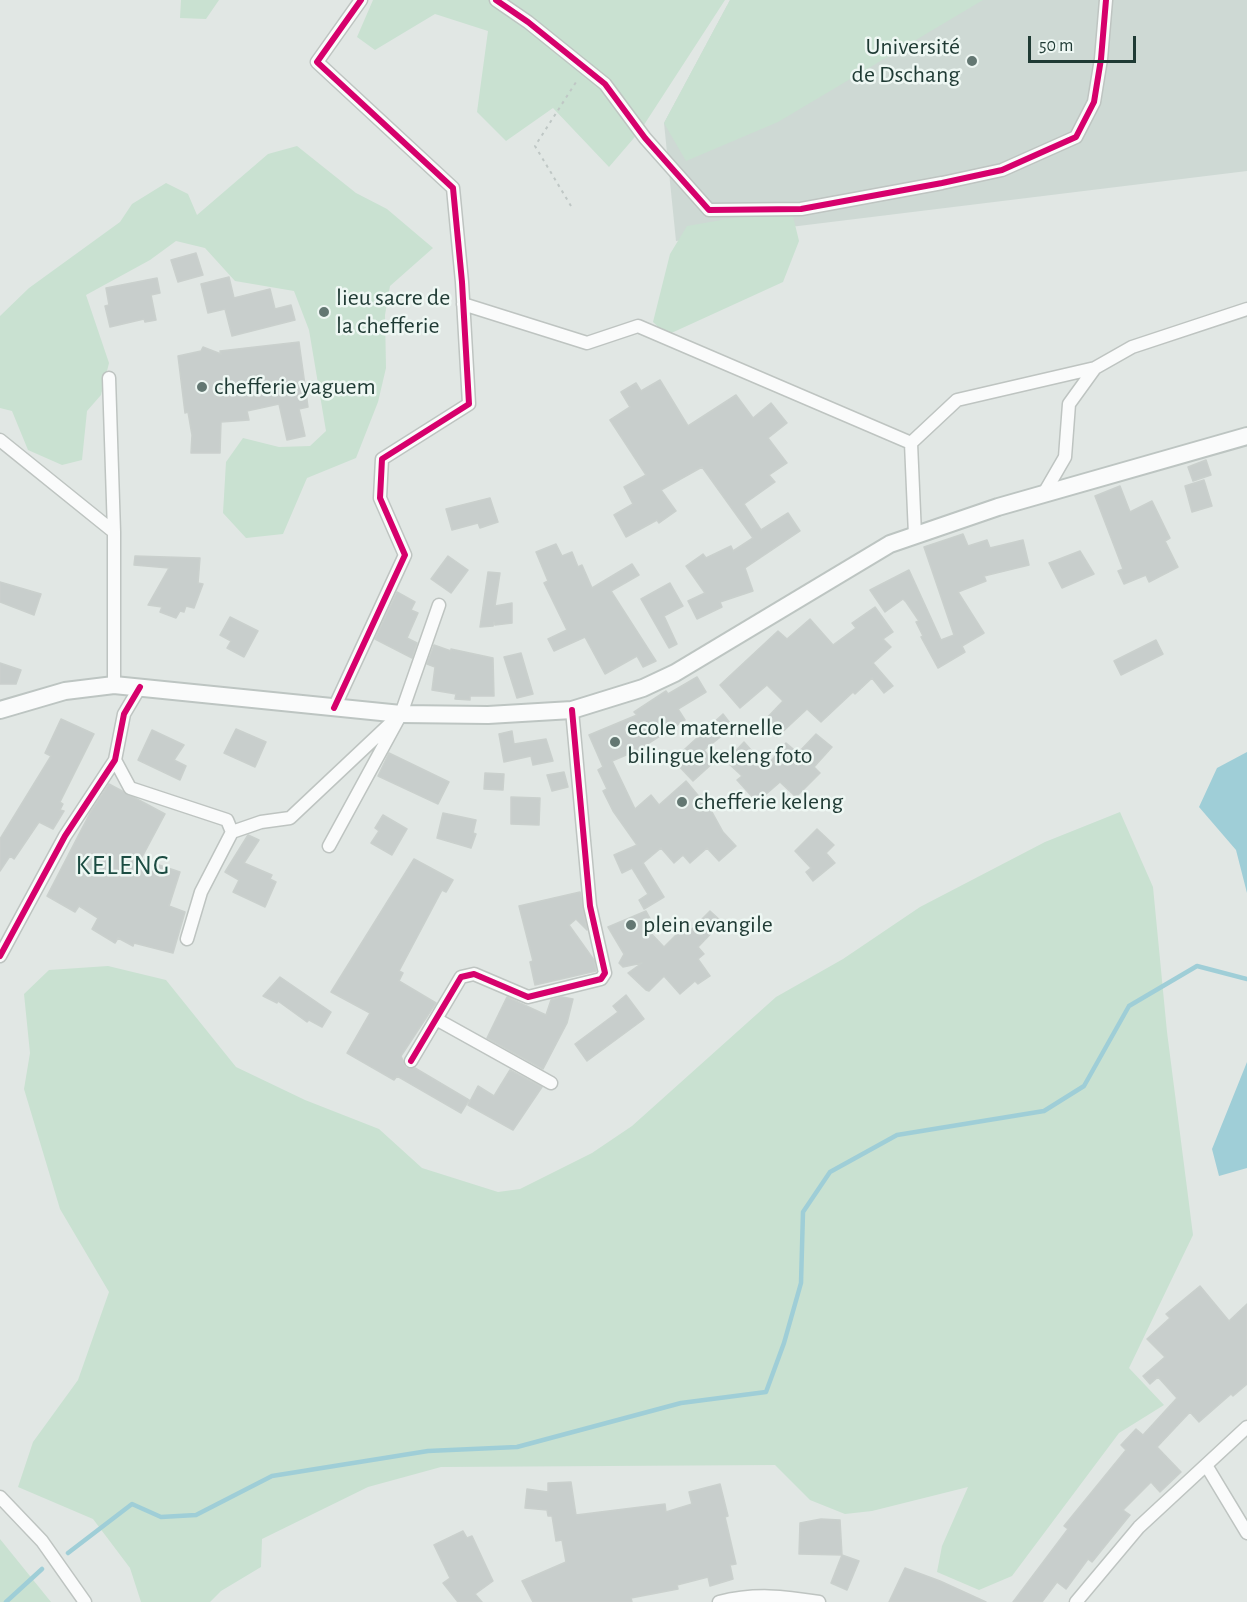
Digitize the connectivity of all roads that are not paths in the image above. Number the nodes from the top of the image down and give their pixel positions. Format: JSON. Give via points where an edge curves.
{"nodes":[{"id":1,"x":361,"y":0,"type":"edge"},
{"id":2,"x":496,"y":0,"type":"edge"},
{"id":3,"x":1106,"y":0,"type":"edge"},
{"id":4,"x":463,"y":304,"type":"junction"},
{"id":5,"x":1247,"y":309,"type":"edge"},
{"id":6,"x":1095,"y":368,"type":"junction"},
{"id":7,"x":109,"y":378,"type":"dead end"},
{"id":8,"x":1247,"y":436,"type":"edge"},
{"id":9,"x":0,"y":440,"type":"edge"},
{"id":10,"x":911,"y":443,"type":"junction"},
{"id":11,"x":1043,"y":495,"type":"junction"},
{"id":12,"x":114,"y":532,"type":"junction"},
{"id":13,"x":915,"y":535,"type":"junction"},
{"id":14,"x":440,"y":605,"type":"dead end"},
{"id":15,"x":114,"y":685,"type":"junction"},
{"id":16,"x":140,"y":687,"type":"junction"},
{"id":17,"x":334,"y":708,"type":"junction"},
{"id":18,"x":0,"y":710,"type":"edge"},
{"id":19,"x":572,"y":710,"type":"junction"},
{"id":20,"x":401,"y":714,"type":"junction"},
{"id":21,"x":115,"y":760,"type":"junction"},
{"id":22,"x":232,"y":832,"type":"junction"},
{"id":23,"x":329,"y":846,"type":"dead end"},
{"id":24,"x":187,"y":939,"type":"dead end"},
{"id":25,"x":0,"y":956,"type":"edge"},
{"id":26,"x":436,"y":1019,"type":"junction"},
{"id":27,"x":411,"y":1061,"type":"dead end"},
{"id":28,"x":551,"y":1083,"type":"dead end"},
{"id":29,"x":1247,"y":1427,"type":"edge"},
{"id":30,"x":1206,"y":1465,"type":"junction"},
{"id":31,"x":0,"y":1497,"type":"edge"},
{"id":32,"x":1247,"y":1533,"type":"edge"},
{"id":33,"x":85,"y":1602,"type":"edge"},
{"id":34,"x":719,"y":1602,"type":"edge"},
{"id":35,"x":819,"y":1602,"type":"edge"},
{"id":36,"x":1076,"y":1602,"type":"edge"}],
"edges":[{"from":1,"to":4,"type":"street","via":[[317,62],[453,188]]},
{"from":2,"to":3,"type":"street","via":[[605,84],[645,138],[709,210],[801,209],[1002,170],[1076,137],[1094,102]]},
{"from":4,"to":10,"type":"street","via":[[587,343],[639,326]]},
{"from":4,"to":17,"type":"street","via":[[469,404],[382,459],[380,498],[405,555]]},
{"from":5,"to":6,"type":"street","via":[[1132,347]]},
{"from":6,"to":10,"type":"street","via":[[957,400]]},
{"from":6,"to":11,"type":"street","via":[[1069,404],[1065,458]]},
{"from":7,"to":12,"type":"street"},
{"from":8,"to":11,"type":"main road"},
{"from":9,"to":12,"type":"street"},
{"from":10,"to":13,"type":"street"},
{"from":11,"to":13,"type":"main road"},
{"from":12,"to":15,"type":"street"},
{"from":13,"to":19,"type":"main road","via":[[844,570],[675,673],[632,692]]},
{"from":14,"to":20,"type":"street"},
{"from":15,"to":16,"type":"main road"},
{"from":15,"to":18,"type":"main road","via":[[65,691]]},
{"from":16,"to":17,"type":"main road"},
{"from":16,"to":21,"type":"street","via":[[124,714]]},
{"from":17,"to":20,"type":"main road"},
{"from":19,"to":20,"type":"main road"},
{"from":19,"to":26,"type":"street","via":[[590,906],[605,973],[601,979],[528,997],[468,974],[461,977]]},
{"from":20,"to":22,"type":"street","via":[[290,818]]},
{"from":20,"to":23,"type":"street"},
{"from":21,"to":22,"type":"street","via":[[130,788],[227,820]]},
{"from":21,"to":25,"type":"street","via":[[65,836]]},
{"from":22,"to":24,"type":"street","via":[[201,892]]},
{"from":26,"to":27,"type":"street"},
{"from":26,"to":28,"type":"street"},
{"from":29,"to":30,"type":"street"},
{"from":30,"to":32,"type":"street"},
{"from":30,"to":36,"type":"street","via":[[1139,1527]]},
{"from":31,"to":33,"type":"street","via":[[42,1541]]},
{"from":34,"to":35,"type":"street","via":[[746,1595],[782,1595]]}]}
